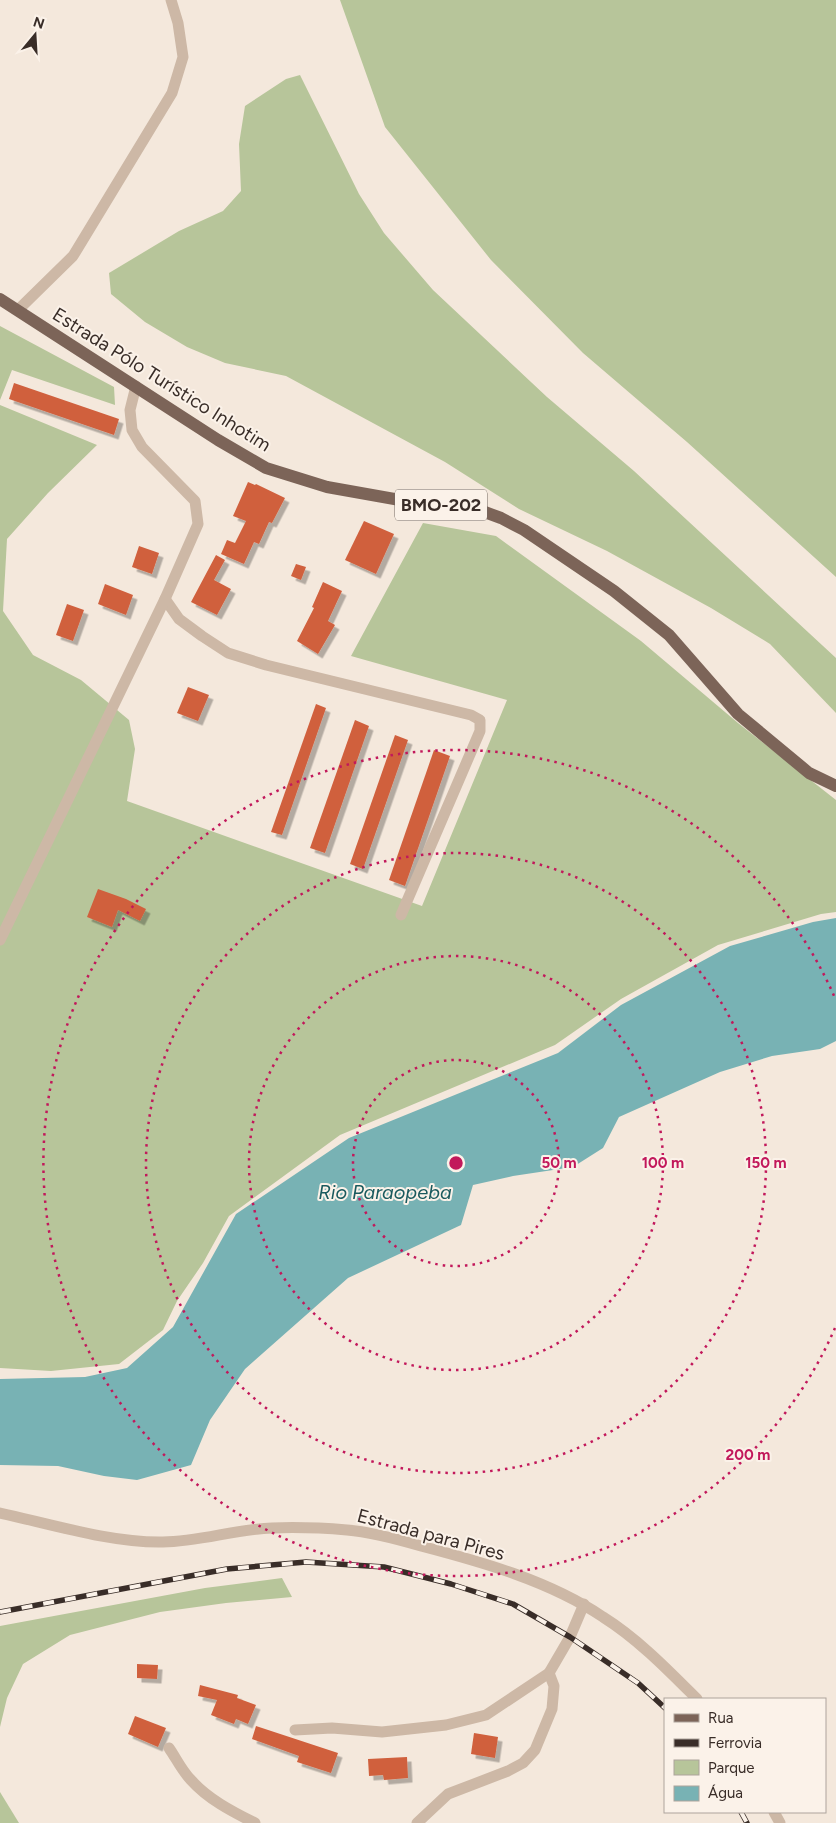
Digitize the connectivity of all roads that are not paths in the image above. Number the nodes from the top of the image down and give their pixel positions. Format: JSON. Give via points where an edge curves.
{"nodes":[{"id":1,"x":171,"y":0,"type":"edge"},
{"id":2,"x":0,"y":298,"type":"edge"},
{"id":3,"x":18,"y":310,"type":"junction"},
{"id":4,"x":136,"y":386,"type":"junction"},
{"id":5,"x":166,"y":599,"type":"junction"},
{"id":6,"x":836,"y":786,"type":"edge"},
{"id":7,"x":400,"y":915,"type":"dead end"},
{"id":8,"x":0,"y":940,"type":"edge"},
{"id":9,"x":0,"y":1512,"type":"edge"},
{"id":10,"x":584,"y":1604,"type":"junction"},
{"id":11,"x":549,"y":1673,"type":"junction"},
{"id":12,"x":695,"y":1698,"type":"edge"},
{"id":13,"x":294,"y":1730,"type":"dead end"},
{"id":14,"x":169,"y":1748,"type":"dead end"},
{"id":15,"x":254,"y":1823,"type":"edge"},
{"id":16,"x":417,"y":1823,"type":"edge"}],
"edges":[{"from":1,"to":3,"type":"street","via":[[183,57],[172,93],[73,256]]},
{"from":2,"to":3,"type":"main road","name":"Estrada Pólo Turístico Inhotim","number":"BMO-202"},
{"from":3,"to":4,"type":"main road","name":"Estrada Pólo Turístico Inhotim","number":"BMO-202"},
{"from":4,"to":5,"type":"street","via":[[130,410],[132,430],[142,447],[195,501],[198,524]]},
{"from":4,"to":6,"type":"main road","name":"Estrada Pólo Turístico Inhotim","number":"BMO-202","via":[[266,468],[327,487],[400,500],[474,508],[524,530],[614,591],[669,635],[738,714],[809,773]]},
{"from":5,"to":7,"type":"street","via":[[179,619],[228,653],[472,715],[480,720],[480,730]]},
{"from":5,"to":8,"type":"street"},
{"from":9,"to":10,"type":"street","name":"Estrada para Pires","via":[[133,1541],[165,1542],[271,1528],[349,1530],[393,1538],[496,1568]]},
{"from":10,"to":11,"type":"street"},
{"from":10,"to":12,"type":"street","name":"Estrada para Pires","via":[[635,1641]]},
{"from":11,"to":13,"type":"street","via":[[486,1715],[446,1725],[382,1732],[332,1728]]},
{"from":11,"to":16,"type":"street","via":[[554,1686],[552,1709],[535,1750],[523,1763],[508,1771],[448,1794]]},
{"from":14,"to":15,"type":"street","via":[[189,1778],[205,1794]]}]}
